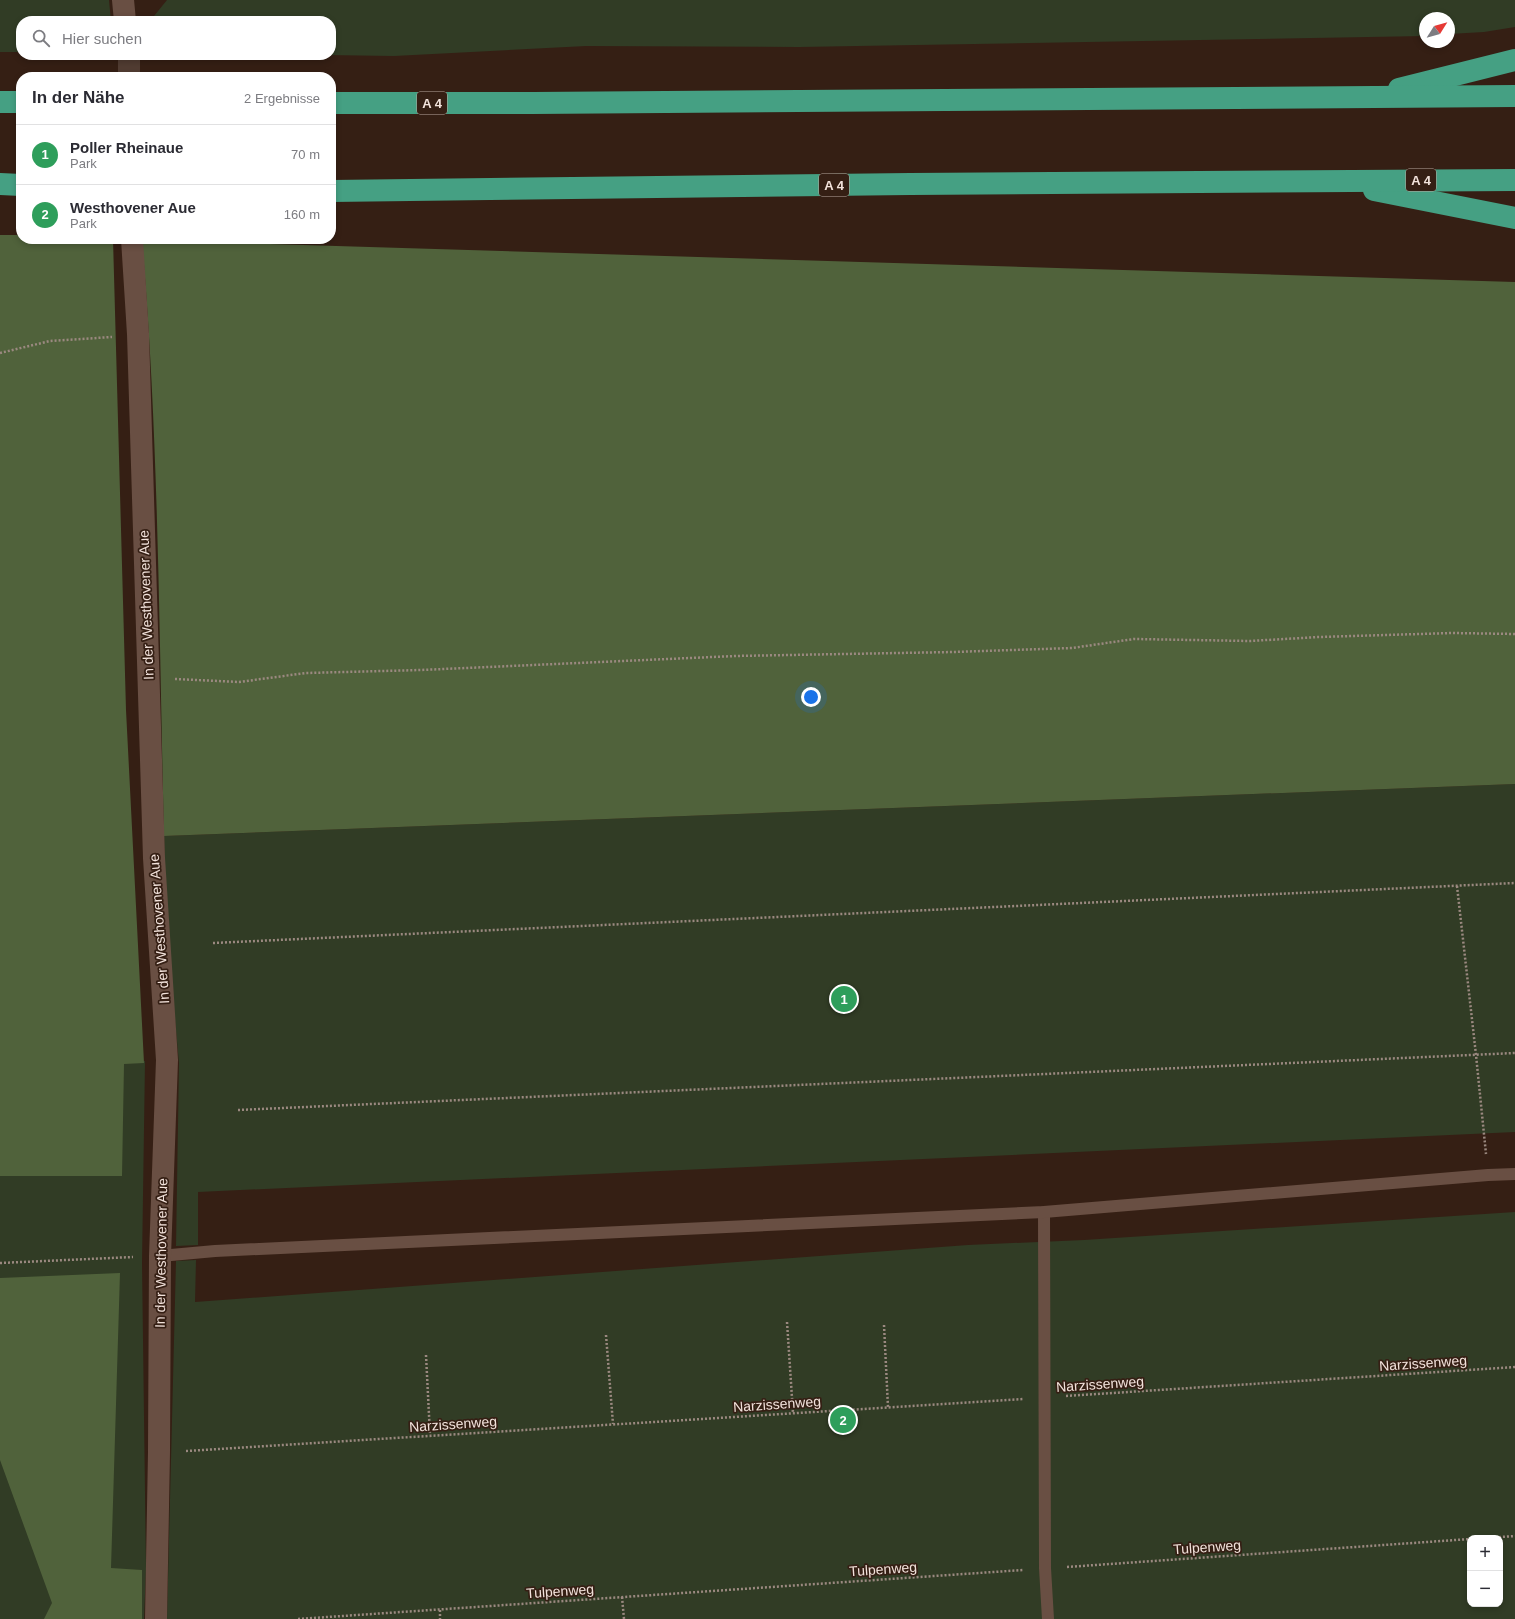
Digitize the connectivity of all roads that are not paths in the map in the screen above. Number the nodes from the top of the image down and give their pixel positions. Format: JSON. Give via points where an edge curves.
{"nodes":[{"id":1,"x":123,"y":0,"type":"edge"},
{"id":2,"x":125,"y":16,"type":"edge"},
{"id":3,"x":1515,"y":60,"type":"edge"},
{"id":4,"x":1515,"y":96,"type":"edge"},
{"id":5,"x":1363,"y":98,"type":"junction"},
{"id":6,"x":0,"y":102,"type":"edge"},
{"id":7,"x":16,"y":102,"type":"edge"},
{"id":8,"x":336,"y":104,"type":"edge"},
{"id":9,"x":1515,"y":180,"type":"edge"},
{"id":10,"x":1328,"y":181,"type":"junction"},
{"id":11,"x":0,"y":184,"type":"edge"},
{"id":12,"x":16,"y":185,"type":"edge"},
{"id":13,"x":336,"y":191,"type":"edge"},
{"id":14,"x":1515,"y":218,"type":"edge"},
{"id":15,"x":132,"y":244,"type":"edge"},
{"id":16,"x":1515,"y":1174,"type":"edge"},
{"id":17,"x":1044,"y":1212,"type":"junction"},
{"id":18,"x":160,"y":1256,"type":"junction"},
{"id":19,"x":156,"y":1619,"type":"edge"},
{"id":20,"x":1048,"y":1619,"type":"edge"}],
"edges":[{"from":1,"to":2,"type":"street"},
{"from":3,"to":5,"type":"highway"},
{"from":4,"to":5,"type":"highway","number":"A 4"},
{"from":5,"to":8,"type":"highway","number":"A 4"},
{"from":6,"to":7,"type":"highway"},
{"from":9,"to":10,"type":"highway","number":"A 4"},
{"from":10,"to":13,"type":"highway","number":"A 4"},
{"from":10,"to":14,"type":"highway"},
{"from":11,"to":12,"type":"highway"},
{"from":15,"to":18,"type":"street","name":"In der Westhovener Aue","via":[[138,334],[154,858],[167,1060]]},
{"from":16,"to":17,"type":"lane"},
{"from":17,"to":18,"type":"lane","via":[[223,1250]]},
{"from":17,"to":20,"type":"lane","via":[[1045,1568]]},
{"from":18,"to":19,"type":"street","name":"In der Westhovener Aue"}]}
